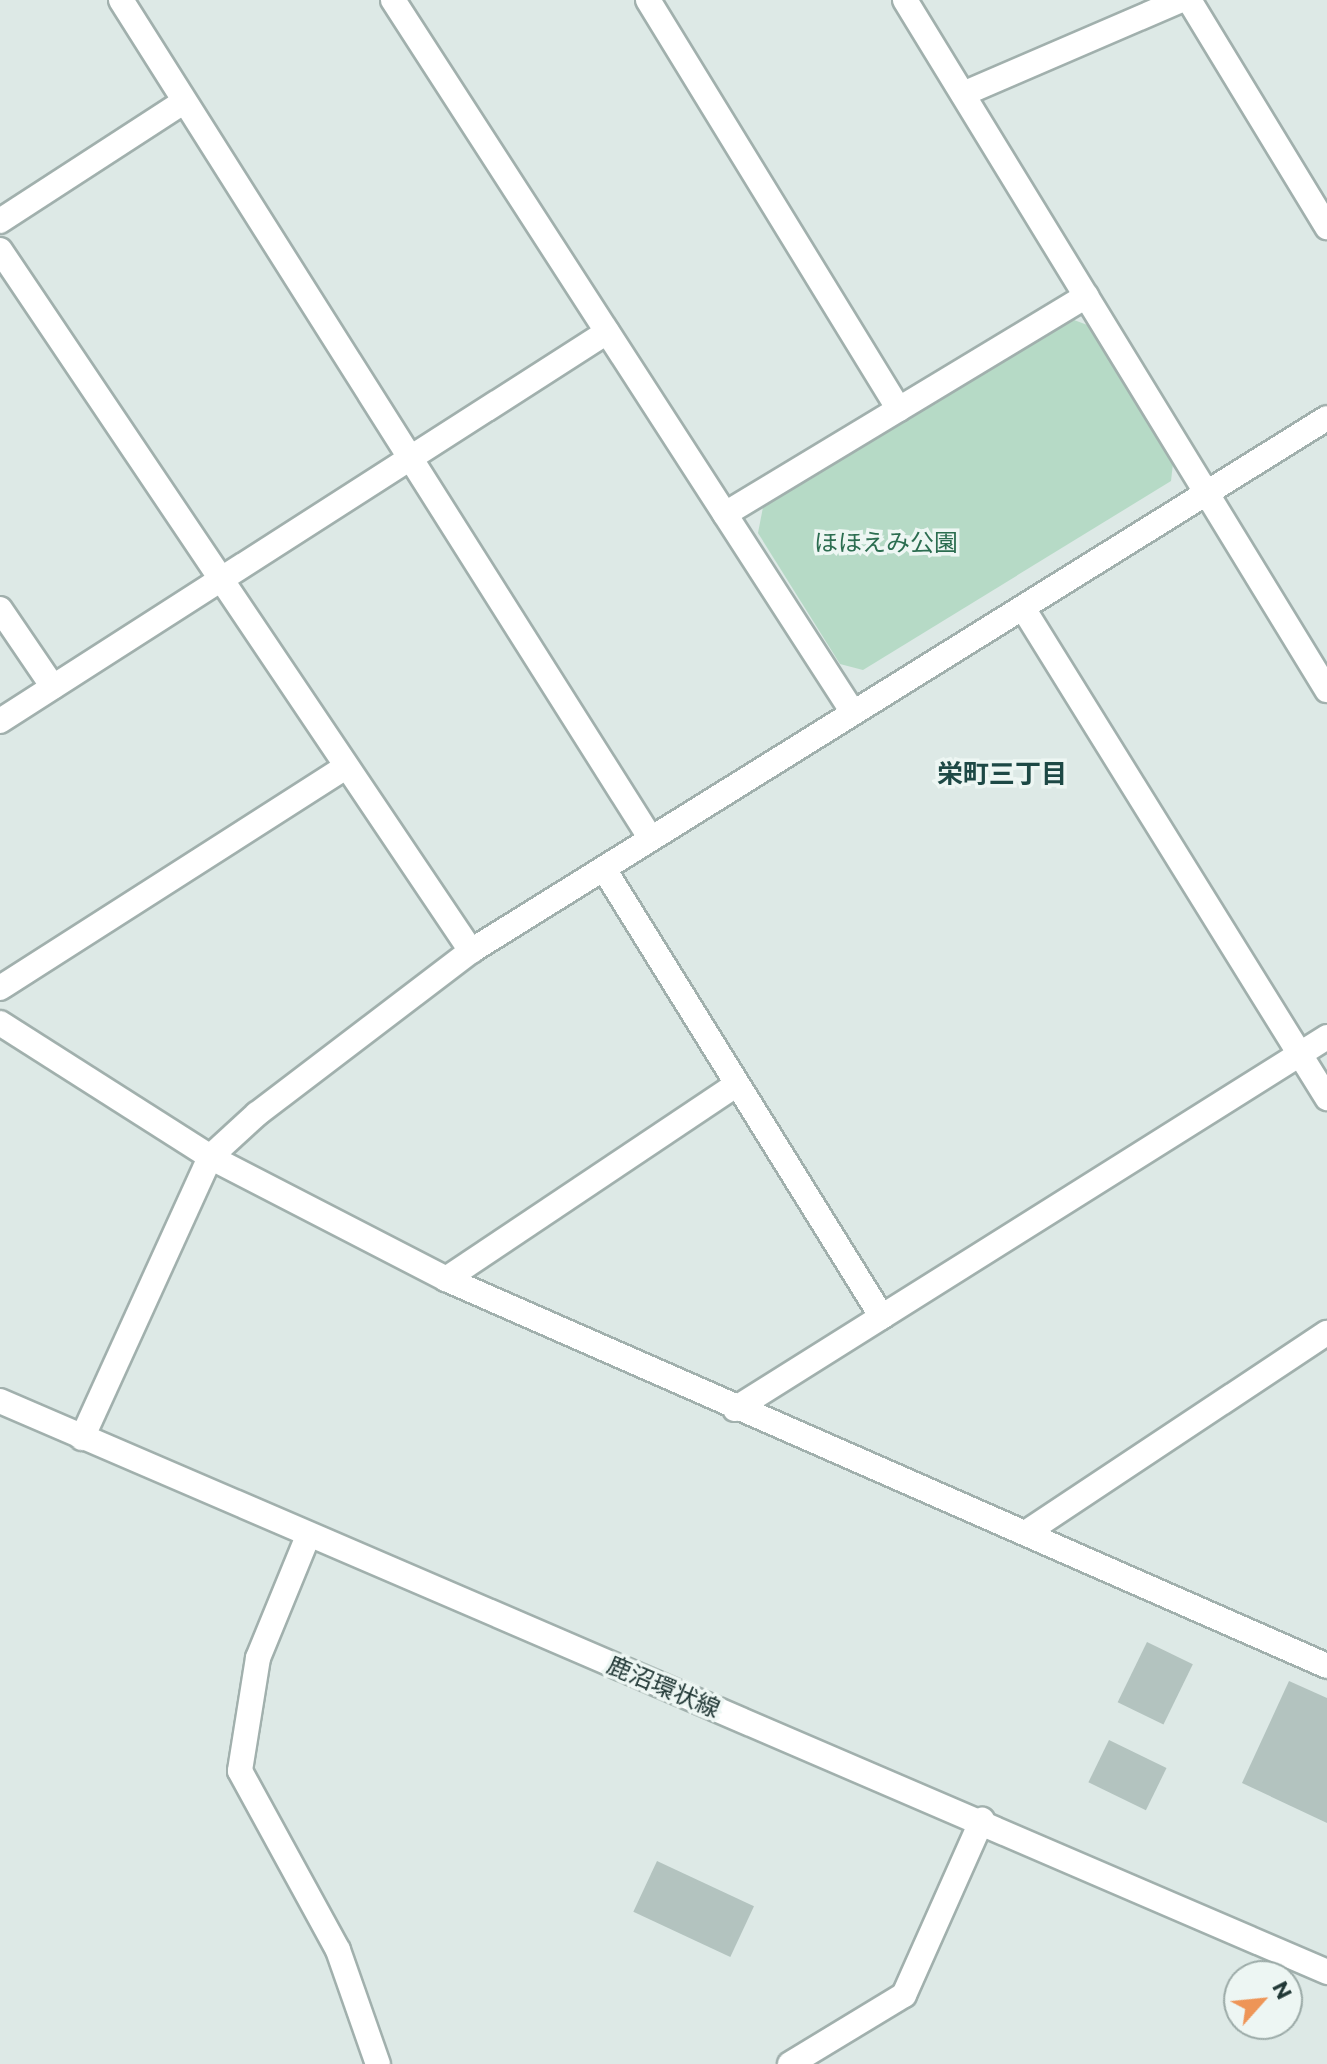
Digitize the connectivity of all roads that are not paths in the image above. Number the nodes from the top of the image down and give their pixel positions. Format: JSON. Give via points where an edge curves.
{"nodes":[{"id":1,"x":121,"y":0,"type":"edge"},
{"id":2,"x":393,"y":0,"type":"edge"},
{"id":3,"x":648,"y":0,"type":"edge"},
{"id":4,"x":905,"y":0,"type":"edge"},
{"id":5,"x":1181,"y":0,"type":"edge"},
{"id":6,"x":1189,"y":0,"type":"edge"},
{"id":7,"x":963,"y":94,"type":"junction"},
{"id":8,"x":183,"y":102,"type":"junction"},
{"id":9,"x":0,"y":221,"type":"edge"},
{"id":10,"x":1327,"y":227,"type":"edge"},
{"id":11,"x":0,"y":250,"type":"edge"},
{"id":12,"x":1086,"y":296,"type":"junction"},
{"id":13,"x":607,"y":332,"type":"junction"},
{"id":14,"x":899,"y":409,"type":"junction"},
{"id":15,"x":1327,"y":418,"type":"edge"},
{"id":16,"x":412,"y":457,"type":"junction"},
{"id":17,"x":1207,"y":493,"type":"junction"},
{"id":18,"x":725,"y":514,"type":"junction"},
{"id":19,"x":220,"y":582,"type":"junction"},
{"id":20,"x":1023,"y":608,"type":"junction"},
{"id":21,"x":0,"y":609,"type":"edge"},
{"id":22,"x":53,"y":687,"type":"junction"},
{"id":23,"x":1327,"y":690,"type":"edge"},
{"id":24,"x":852,"y":711,"type":"junction"},
{"id":25,"x":0,"y":721,"type":"edge"},
{"id":26,"x":345,"y":767,"type":"junction"},
{"id":27,"x":651,"y":839,"type":"junction"},
{"id":28,"x":604,"y":869,"type":"junction"},
{"id":29,"x":471,"y":951,"type":"junction"},
{"id":30,"x":0,"y":988,"type":"edge"},
{"id":31,"x":0,"y":1023,"type":"edge"},
{"id":32,"x":1327,"y":1037,"type":"edge"},
{"id":33,"x":1300,"y":1054,"type":"junction"},
{"id":34,"x":737,"y":1084,"type":"junction"},
{"id":35,"x":1327,"y":1098,"type":"edge"},
{"id":36,"x":210,"y":1157,"type":"junction"},
{"id":37,"x":446,"y":1279,"type":"junction"},
{"id":38,"x":882,"y":1317,"type":"junction"},
{"id":39,"x":1327,"y":1333,"type":"edge"},
{"id":40,"x":0,"y":1401,"type":"edge"},
{"id":41,"x":735,"y":1409,"type":"junction"},
{"id":42,"x":82,"y":1438,"type":"junction"},
{"id":43,"x":1027,"y":1532,"type":"junction"},
{"id":44,"x":308,"y":1536,"type":"junction"},
{"id":45,"x":1324,"y":1661,"type":"edge"},
{"id":46,"x":982,"y":1820,"type":"junction"},
{"id":47,"x":1327,"y":1972,"type":"edge"},
{"id":48,"x":378,"y":2064,"type":"edge"},
{"id":49,"x":790,"y":2064,"type":"edge"}],
"edges":[{"from":1,"to":8,"type":"street"},
{"from":2,"to":13,"type":"street"},
{"from":3,"to":14,"type":"street"},
{"from":4,"to":7,"type":"street"},
{"from":5,"to":7,"type":"street"},
{"from":6,"to":10,"type":"street"},
{"from":7,"to":12,"type":"street"},
{"from":8,"to":9,"type":"street"},
{"from":8,"to":16,"type":"street"},
{"from":11,"to":19,"type":"street"},
{"from":12,"to":14,"type":"street"},
{"from":12,"to":17,"type":"street"},
{"from":13,"to":16,"type":"street"},
{"from":13,"to":18,"type":"street"},
{"from":14,"to":18,"type":"street"},
{"from":15,"to":17,"type":"street"},
{"from":16,"to":19,"type":"street"},
{"from":16,"to":27,"type":"street"},
{"from":17,"to":20,"type":"street"},
{"from":17,"to":23,"type":"street"},
{"from":18,"to":24,"type":"street"},
{"from":19,"to":22,"type":"street"},
{"from":19,"to":26,"type":"street"},
{"from":20,"to":24,"type":"street"},
{"from":20,"to":33,"type":"street"},
{"from":21,"to":22,"type":"street"},
{"from":22,"to":25,"type":"street"},
{"from":24,"to":27,"type":"street"},
{"from":26,"to":29,"type":"street"},
{"from":26,"to":30,"type":"street"},
{"from":27,"to":28,"type":"street"},
{"from":28,"to":29,"type":"street"},
{"from":28,"to":34,"type":"street"},
{"from":29,"to":36,"type":"street","via":[[257,1114]]},
{"from":31,"to":36,"type":"street"},
{"from":32,"to":33,"type":"street"},
{"from":33,"to":35,"type":"street"},
{"from":33,"to":38,"type":"street"},
{"from":34,"to":37,"type":"street"},
{"from":34,"to":38,"type":"street"},
{"from":36,"to":37,"type":"street"},
{"from":36,"to":42,"type":"street"},
{"from":37,"to":41,"type":"street"},
{"from":38,"to":41,"type":"street"},
{"from":39,"to":43,"type":"street"},
{"from":40,"to":42,"type":"street","name":"鹿沼環状線"},
{"from":41,"to":43,"type":"street"},
{"from":42,"to":44,"type":"street","name":"鹿沼環状線"},
{"from":43,"to":45,"type":"street"},
{"from":44,"to":46,"type":"street","name":"鹿沼環状線"},
{"from":44,"to":48,"type":"street","via":[[258,1658],[240,1771],[338,1950]]},
{"from":46,"to":47,"type":"street","name":"鹿沼環状線"},
{"from":46,"to":49,"type":"street","via":[[904,1995]]}]}
